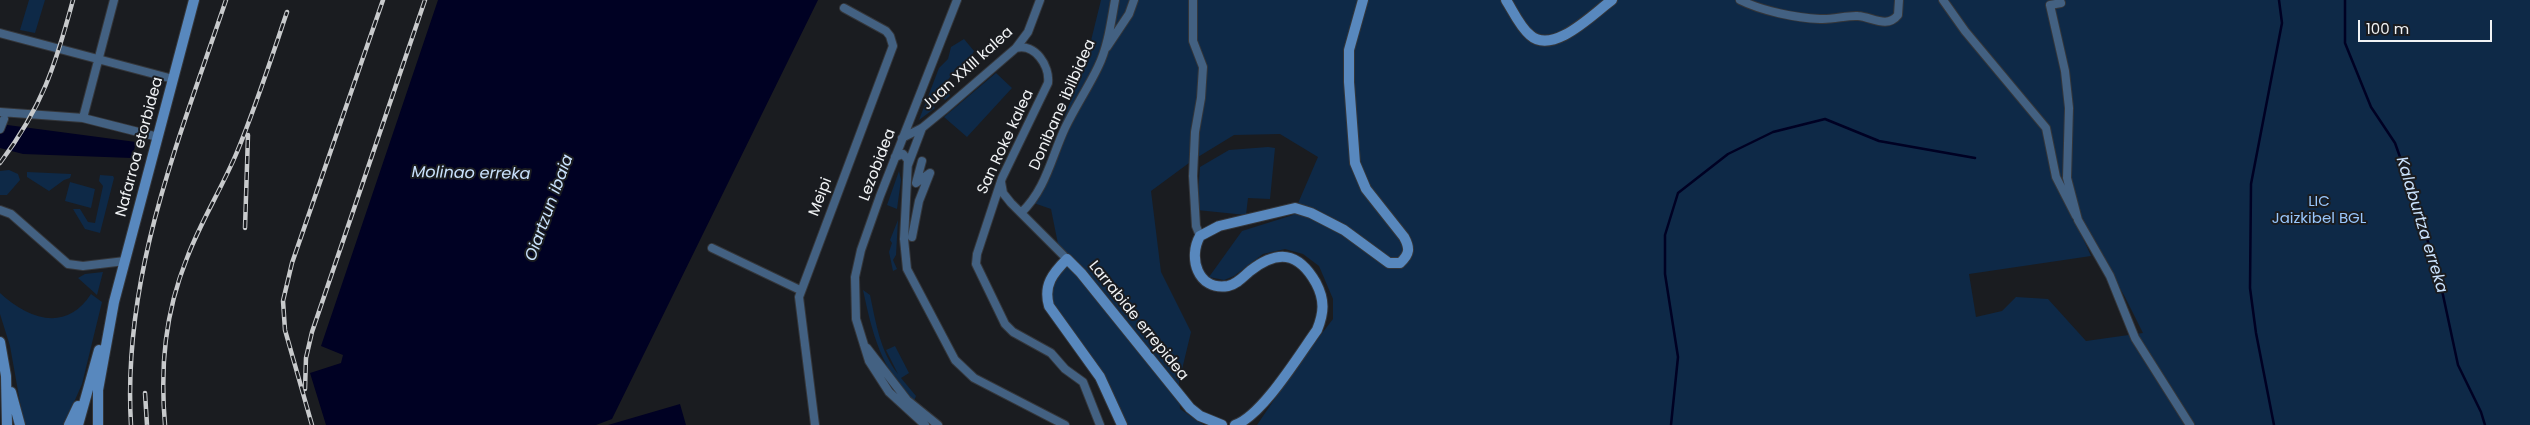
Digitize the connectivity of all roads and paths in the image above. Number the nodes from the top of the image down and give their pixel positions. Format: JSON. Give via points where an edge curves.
{"nodes":[{"id":1,"x":114,"y":0,"type":"edge"},
{"id":2,"x":194,"y":0,"type":"edge"},
{"id":3,"x":951,"y":0,"type":"edge"},
{"id":4,"x":957,"y":0,"type":"edge"},
{"id":5,"x":1040,"y":0,"type":"edge"},
{"id":6,"x":1115,"y":0,"type":"edge"},
{"id":7,"x":1134,"y":0,"type":"edge"},
{"id":8,"x":1193,"y":0,"type":"edge"},
{"id":9,"x":1363,"y":0,"type":"edge"},
{"id":10,"x":1506,"y":0,"type":"edge"},
{"id":11,"x":1612,"y":0,"type":"edge"},
{"id":12,"x":1740,"y":0,"type":"edge"},
{"id":13,"x":1898,"y":0,"type":"edge"},
{"id":14,"x":1943,"y":0,"type":"edge"},
{"id":15,"x":2061,"y":3,"type":"dead end"},
{"id":16,"x":844,"y":8,"type":"dead end"},
{"id":17,"x":951,"y":12,"type":"junction"},
{"id":18,"x":0,"y":33,"type":"edge"},
{"id":19,"x":1016,"y":48,"type":"junction"},
{"id":20,"x":1104,"y":51,"type":"junction"},
{"id":21,"x":98,"y":59,"type":"junction"},
{"id":22,"x":173,"y":79,"type":"junction"},
{"id":23,"x":0,"y":112,"type":"edge"},
{"id":24,"x":83,"y":118,"type":"junction"},
{"id":25,"x":4,"y":119,"type":"dead end"},
{"id":26,"x":910,"y":120,"type":"junction"},
{"id":27,"x":922,"y":128,"type":"junction"},
{"id":28,"x":0,"y":129,"type":"edge"},
{"id":29,"x":158,"y":137,"type":"junction"},
{"id":30,"x":902,"y":138,"type":"junction"},
{"id":31,"x":895,"y":157,"type":"junction"},
{"id":32,"x":922,"y":161,"type":"dead end"},
{"id":33,"x":908,"y":167,"type":"junction"},
{"id":34,"x":1002,"y":178,"type":"junction"},
{"id":35,"x":916,"y":183,"type":"junction"},
{"id":36,"x":907,"y":188,"type":"junction"},
{"id":37,"x":0,"y":210,"type":"edge"},
{"id":38,"x":1021,"y":213,"type":"junction"},
{"id":39,"x":2078,"y":220,"type":"junction"},
{"id":40,"x":1200,"y":236,"type":"junction"},
{"id":41,"x":912,"y":237,"type":"dead end"},
{"id":42,"x":712,"y":248,"type":"dead end"},
{"id":43,"x":1067,"y":259,"type":"junction"},
{"id":44,"x":125,"y":261,"type":"junction"},
{"id":45,"x":800,"y":290,"type":"junction"},
{"id":46,"x":114,"y":302,"type":"junction"},
{"id":47,"x":859,"y":333,"type":"junction"},
{"id":48,"x":0,"y":342,"type":"edge"},
{"id":49,"x":4,"y":365,"type":"junction"},
{"id":50,"x":6,"y":376,"type":"junction"},
{"id":51,"x":88,"y":387,"type":"junction"},
{"id":52,"x":0,"y":390,"type":"edge"},
{"id":53,"x":7,"y":425,"type":"edge"},
{"id":54,"x":20,"y":425,"type":"edge"},
{"id":55,"x":69,"y":425,"type":"edge"},
{"id":56,"x":78,"y":425,"type":"edge"},
{"id":57,"x":98,"y":425,"type":"edge"},
{"id":58,"x":815,"y":425,"type":"edge"},
{"id":59,"x":926,"y":425,"type":"edge"},
{"id":60,"x":938,"y":425,"type":"edge"},
{"id":61,"x":1065,"y":425,"type":"edge"},
{"id":62,"x":1100,"y":425,"type":"edge"},
{"id":63,"x":1122,"y":425,"type":"edge"},
{"id":64,"x":1222,"y":425,"type":"edge"},
{"id":65,"x":1235,"y":425,"type":"edge"},
{"id":66,"x":2190,"y":425,"type":"edge"}],
"edges":[{"from":1,"to":21,"type":"street"},
{"from":2,"to":22,"type":"street","name":"Nafarroa etorbidea"},
{"from":3,"to":17,"type":"street","name":"Lezobidea"},
{"from":4,"to":17,"type":"street","name":"Lezobidea"},
{"from":5,"to":19,"type":"street","name":"Juan XXIII kalea","via":[[1028,32]]},
{"from":6,"to":20,"type":"street","name":"Donibane ibilbidea"},
{"from":7,"to":20,"type":"street","via":[[1129,14]]},
{"from":8,"to":40,"type":"street","via":[[1193,41],[1203,67],[1193,176]]},
{"from":9,"to":40,"type":"street","via":[[1349,50],[1356,163],[1366,190],[1409,246],[1405,259],[1396,264],[1389,263],[1344,230],[1295,208],[1219,226]]},
{"from":10,"to":11,"type":"street","via":[[1530,36],[1545,41],[1569,33]]},
{"from":12,"to":13,"type":"street","via":[[1770,11],[1818,19],[1842,19],[1856,15],[1882,22],[1898,16]]},
{"from":14,"to":39,"type":"street","via":[[2046,128],[2056,177]]},
{"from":15,"to":39,"type":"street","via":[[2050,5],[2069,108],[2067,178]]},
{"from":16,"to":45,"type":"street","name":"Meipi","via":[[888,33],[892,49]]},
{"from":17,"to":26,"type":"street","name":"Lezobidea"},
{"from":18,"to":21,"type":"street"},
{"from":19,"to":27,"type":"street","name":"Juan XXIII kalea"},
{"from":19,"to":34,"type":"street","name":"San Roke kalea","via":[[1024,48],[1041,58],[1048,78]]},
{"from":20,"to":38,"type":"street","name":"Donibane ibilbidea","via":[[1066,127],[1042,185],[1031,204]]},
{"from":21,"to":22,"type":"street"},
{"from":21,"to":24,"type":"street"},
{"from":22,"to":29,"type":"street","name":"Nafarroa etorbidea"},
{"from":23,"to":24,"type":"street"},
{"from":24,"to":29,"type":"street"},
{"from":25,"to":28,"type":"street"},
{"from":26,"to":27,"type":"street","name":"Juan XXIII kalea","via":[[912,128]]},
{"from":26,"to":30,"type":"street","name":"Lezobidea"},
{"from":27,"to":30,"type":"street","name":"Juan XXIII kalea"},
{"from":27,"to":33,"type":"street","name":"Juan XXIII kalea"},
{"from":29,"to":44,"type":"street","name":"Nafarroa etorbidea"},
{"from":30,"to":31,"type":"street","name":"Lezobidea"},
{"from":31,"to":33,"type":"street","via":[[906,156]]},
{"from":31,"to":47,"type":"street","name":"Lezobidea","via":[[857,264],[854,291]]},
{"from":32,"to":35,"type":"street"},
{"from":33,"to":36,"type":"street","name":"Juan XXIII kalea"},
{"from":34,"to":38,"type":"street","via":[[1003,193]]},
{"from":34,"to":62,"type":"street","name":"San Roke kalea","via":[[977,254],[979,273],[1007,327],[1051,353],[1083,382]]},
{"from":35,"to":36,"type":"street"},
{"from":35,"to":41,"type":"street","via":[[930,173],[919,201]]},
{"from":36,"to":61,"type":"street","name":"Juan XXIII kalea","via":[[904,239],[907,269],[955,360],[974,378]]},
{"from":37,"to":44,"type":"street","via":[[10,214],[68,264],[83,266]]},
{"from":38,"to":43,"type":"street"},
{"from":39,"to":66,"type":"street","via":[[2110,276],[2135,338]]},
{"from":40,"to":65,"type":"street","via":[[1195,244],[1194,263],[1200,277],[1211,284],[1229,286],[1271,258],[1285,256],[1293,258],[1307,270],[1322,297],[1322,317],[1317,330],[1251,417]]},
{"from":42,"to":45,"type":"street"},
{"from":43,"to":63,"type":"street","name":"Larrabide errepidea","via":[[1051,278],[1047,294],[1052,312],[1100,377]]},
{"from":43,"to":64,"type":"street","name":"Larrabide errepidea","via":[[1190,408]]},
{"from":44,"to":46,"type":"street","name":"Nafarroa etorbidea"},
{"from":45,"to":58,"type":"street","name":"Meipi","via":[[799,313]]},
{"from":46,"to":51,"type":"street","name":"Nafarroa etorbidea"},
{"from":46,"to":57,"type":"street","name":"Nafarroa etorbidea","via":[[99,383]]},
{"from":47,"to":59,"type":"street","name":"Lezobidea","via":[[866,354],[882,382]]},
{"from":47,"to":60,"type":"street","name":"Lezobidea","via":[[895,387]]},
{"from":48,"to":49,"type":"street"},
{"from":49,"to":50,"type":"street"},
{"from":49,"to":52,"type":"street"},
{"from":50,"to":53,"type":"street"},
{"from":50,"to":54,"type":"street"},
{"from":51,"to":55,"type":"street"},
{"from":51,"to":56,"type":"street","name":"Nafarroa etorbidea"}]}
